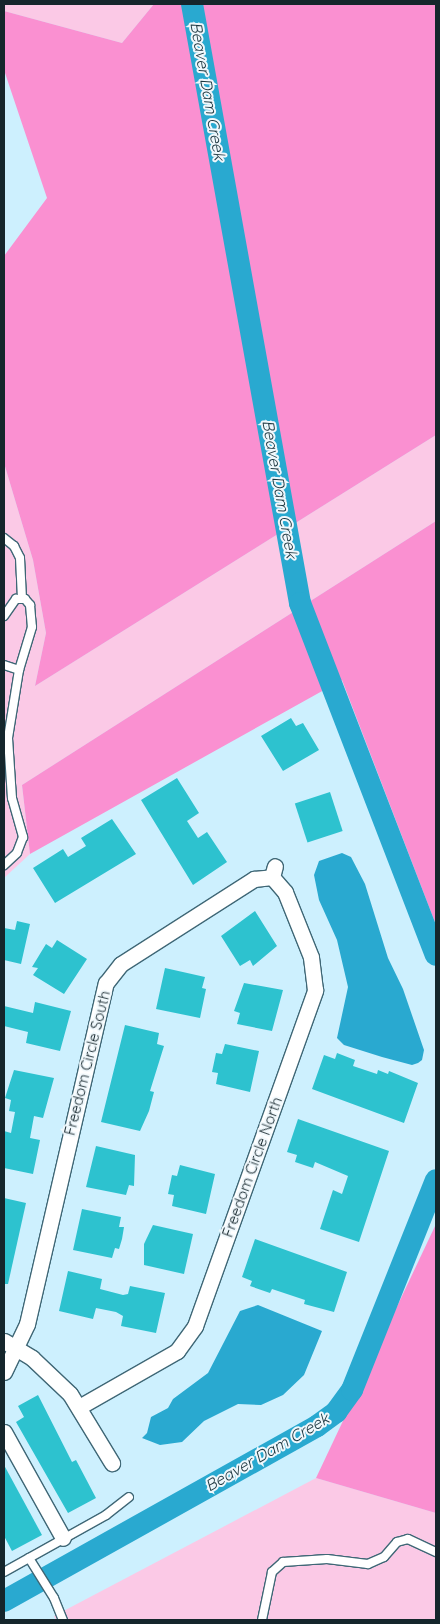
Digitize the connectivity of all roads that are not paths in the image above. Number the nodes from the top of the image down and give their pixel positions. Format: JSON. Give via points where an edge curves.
{"nodes":[{"id":1,"x":4,"y":538,"type":"edge"},
{"id":2,"x":22,"y":599,"type":"junction"},
{"id":3,"x":4,"y":616,"type":"edge"},
{"id":4,"x":4,"y":665,"type":"edge"},
{"id":5,"x":19,"y":670,"type":"junction"},
{"id":6,"x":4,"y":865,"type":"edge"},
{"id":7,"x":274,"y":871,"type":"joint"},
{"id":8,"x":4,"y":1340,"type":"edge"},
{"id":9,"x":18,"y":1348,"type":"junction"},
{"id":10,"x":4,"y":1372,"type":"edge"},
{"id":11,"x":79,"y":1408,"type":"junction"},
{"id":12,"x":4,"y":1432,"type":"edge"},
{"id":13,"x":112,"y":1463,"type":"dead end"},
{"id":14,"x":129,"y":1497,"type":"dead end"},
{"id":15,"x":63,"y":1538,"type":"junction"},
{"id":16,"x":436,"y":1552,"type":"edge"},
{"id":17,"x":31,"y":1561,"type":"junction"},
{"id":18,"x":4,"y":1572,"type":"edge"},
{"id":19,"x":63,"y":1620,"type":"edge"},
{"id":20,"x":262,"y":1620,"type":"edge"}],
"edges":[{"from":1,"to":2,"type":"lane","via":[[14,546],[20,558]]},
{"from":2,"to":3,"type":"lane","via":[[13,601]]},
{"from":2,"to":5,"type":"lane","via":[[30,604],[32,627]]},
{"from":4,"to":5,"type":"lane"},
{"from":5,"to":6,"type":"lane","via":[[8,738],[12,798],[23,836],[17,853]]},
{"from":7,"to":9,"type":"street","name":"Freedom Circle South","via":[[254,879],[121,964],[106,983],[27,1324]]},
{"from":7,"to":11,"type":"street","name":"Freedom Circle North","via":[[311,957],[315,990],[198,1317],[191,1334],[177,1351]]},
{"from":8,"to":9,"type":"street"},
{"from":9,"to":10,"type":"street","name":"Freedom Circle South"},
{"from":9,"to":11,"type":"street","via":[[45,1369]]},
{"from":11,"to":13,"type":"street"},
{"from":12,"to":15,"type":"street"},
{"from":14,"to":15,"type":"lane","via":[[106,1515]]},
{"from":15,"to":17,"type":"lane"},
{"from":16,"to":20,"type":"lane","via":[[408,1540],[397,1542],[384,1557],[364,1565],[327,1559],[283,1562],[272,1572]]},
{"from":17,"to":18,"type":"lane"},
{"from":17,"to":19,"type":"lane"}]}
